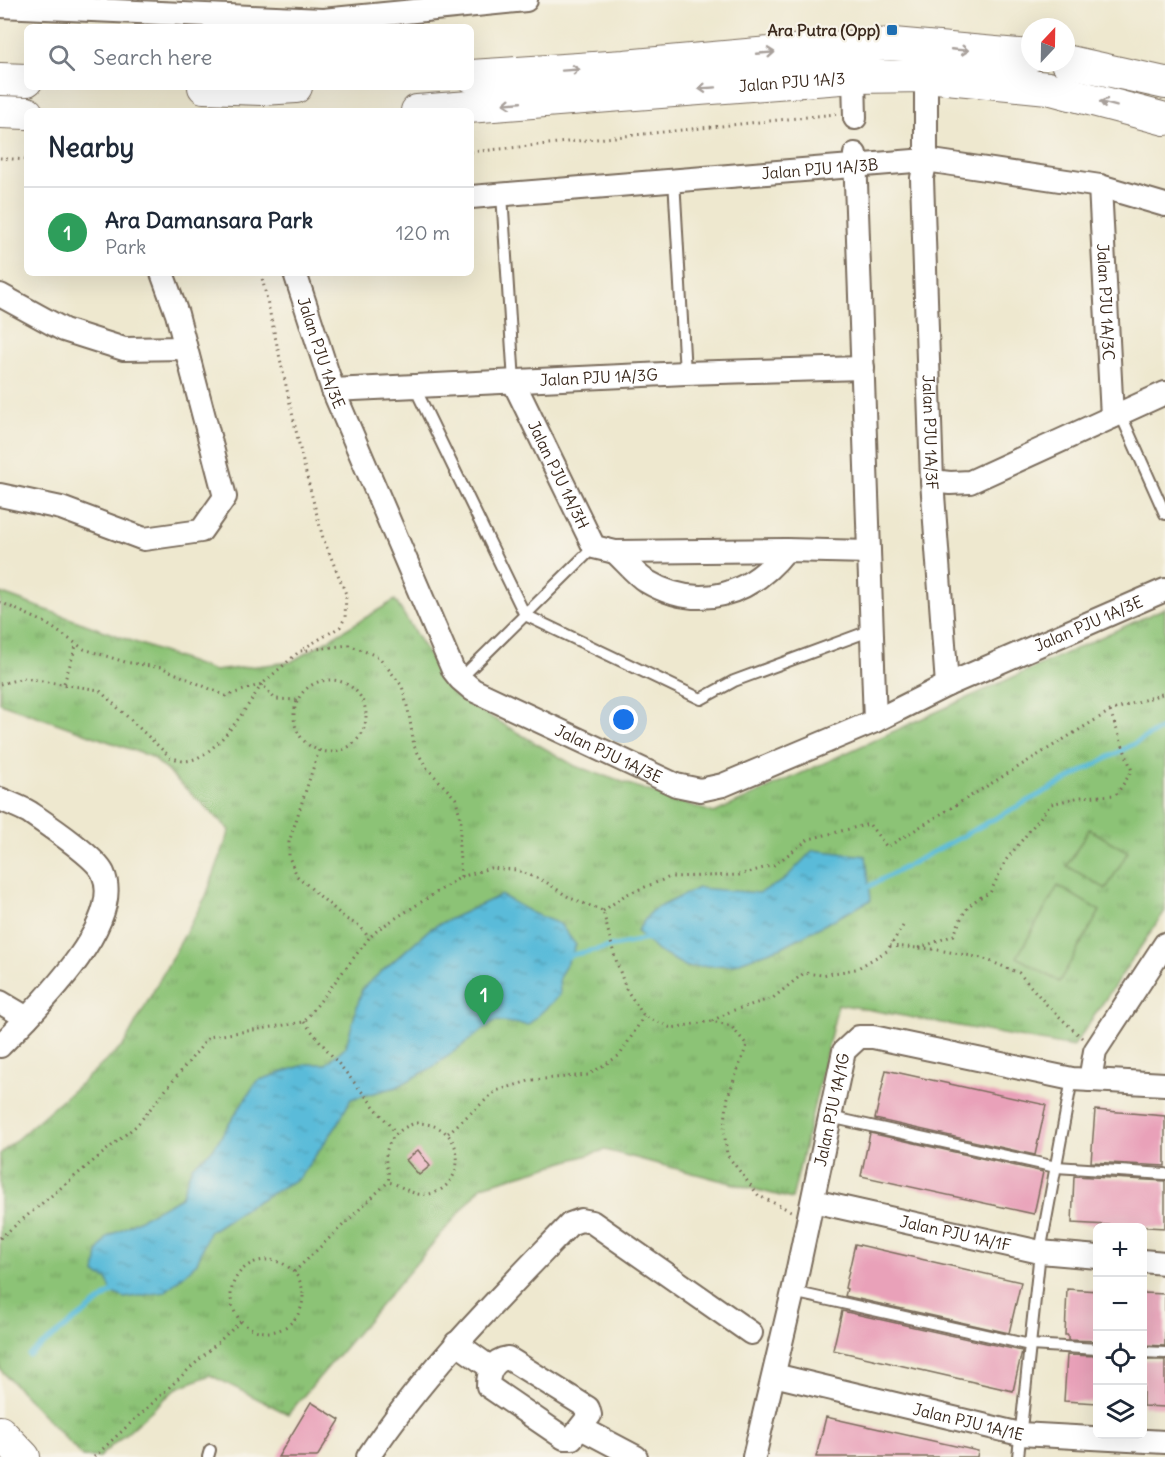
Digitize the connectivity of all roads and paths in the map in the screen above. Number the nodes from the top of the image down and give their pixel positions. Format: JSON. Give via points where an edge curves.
{"nodes":[{"id":1,"x":526,"y":0,"type":"edge"},
{"id":2,"x":0,"y":6,"type":"edge"},
{"id":3,"x":1021,"y":55,"type":"edge"},
{"id":4,"x":1075,"y":63,"type":"edge"},
{"id":5,"x":474,"y":76,"type":"edge"},
{"id":6,"x":854,"y":76,"type":"junction"},
{"id":7,"x":918,"y":76,"type":"junction"},
{"id":8,"x":0,"y":80,"type":"edge"},
{"id":9,"x":24,"y":81,"type":"edge"},
{"id":10,"x":1164,"y":81,"type":"edge"},
{"id":11,"x":454,"y":108,"type":"edge"},
{"id":12,"x":0,"y":111,"type":"edge"},
{"id":13,"x":24,"y":113,"type":"edge"},
{"id":14,"x":855,"y":115,"type":"joint"},
{"id":15,"x":1165,"y":119,"type":"edge"},
{"id":16,"x":474,"y":152,"type":"edge"},
{"id":17,"x":0,"y":158,"type":"edge"},
{"id":18,"x":24,"y":159,"type":"edge"},
{"id":19,"x":855,"y":159,"type":"junction"},
{"id":20,"x":920,"y":166,"type":"junction"},
{"id":21,"x":674,"y":179,"type":"junction"},
{"id":22,"x":1100,"y":186,"type":"junction"},
{"id":23,"x":502,"y":194,"type":"junction"},
{"id":24,"x":474,"y":197,"type":"edge"},
{"id":25,"x":1165,"y":205,"type":"edge"},
{"id":26,"x":163,"y":276,"type":"edge"},
{"id":27,"x":262,"y":276,"type":"edge"},
{"id":28,"x":297,"y":276,"type":"edge"},
{"id":29,"x":0,"y":295,"type":"edge"},
{"id":30,"x":185,"y":348,"type":"junction"},
{"id":31,"x":862,"y":368,"type":"junction"},
{"id":32,"x":685,"y":374,"type":"junction"},
{"id":33,"x":514,"y":383,"type":"junction"},
{"id":34,"x":414,"y":386,"type":"junction"},
{"id":35,"x":333,"y":390,"type":"junction"},
{"id":36,"x":1165,"y":393,"type":"edge"},
{"id":37,"x":1116,"y":415,"type":"junction"},
{"id":38,"x":932,"y":481,"type":"junction"},
{"id":39,"x":0,"y":495,"type":"edge"},
{"id":40,"x":1165,"y":514,"type":"edge"},
{"id":41,"x":604,"y":549,"type":"junction"},
{"id":42,"x":786,"y":550,"type":"junction"},
{"id":43,"x":869,"y":552,"type":"junction"},
{"id":44,"x":1165,"y":590,"type":"edge"},
{"id":45,"x":0,"y":602,"type":"edge"},
{"id":46,"x":525,"y":615,"type":"junction"},
{"id":47,"x":872,"y":630,"type":"junction"},
{"id":48,"x":77,"y":644,"type":"junction"},
{"id":49,"x":300,"y":651,"type":"junction"},
{"id":50,"x":459,"y":679,"type":"junction"},
{"id":51,"x":64,"y":683,"type":"junction"},
{"id":52,"x":0,"y":684,"type":"edge"},
{"id":53,"x":262,"y":684,"type":"junction"},
{"id":54,"x":947,"y":685,"type":"junction"},
{"id":55,"x":1165,"y":693,"type":"edge"},
{"id":56,"x":298,"y":700,"type":"junction"},
{"id":57,"x":1110,"y":711,"type":"junction"},
{"id":58,"x":875,"y":721,"type":"junction"},
{"id":59,"x":320,"y":750,"type":"junction"},
{"id":60,"x":0,"y":799,"type":"edge"},
{"id":61,"x":461,"y":877,"type":"junction"},
{"id":62,"x":603,"y":911,"type":"junction"},
{"id":63,"x":903,"y":926,"type":"dead end"},
{"id":64,"x":369,"y":938,"type":"junction"},
{"id":65,"x":1165,"y":945,"type":"edge"},
{"id":66,"x":890,"y":946,"type":"junction"},
{"id":67,"x":919,"y":948,"type":"junction"},
{"id":68,"x":0,"y":1002,"type":"edge"},
{"id":69,"x":644,"y":1016,"type":"junction"},
{"id":70,"x":27,"y":1018,"type":"junction"},
{"id":71,"x":712,"y":1021,"type":"junction"},
{"id":72,"x":304,"y":1022,"type":"junction"},
{"id":73,"x":0,"y":1046,"type":"edge"},
{"id":74,"x":1095,"y":1051,"type":"junction"},
{"id":75,"x":1081,"y":1079,"type":"junction"},
{"id":76,"x":1165,"y":1084,"type":"edge"},
{"id":77,"x":830,"y":1117,"type":"junction"},
{"id":78,"x":396,"y":1133,"type":"junction"},
{"id":79,"x":448,"y":1133,"type":"junction"},
{"id":80,"x":1056,"y":1167,"type":"junction"},
{"id":81,"x":1165,"y":1174,"type":"edge"},
{"id":82,"x":388,"y":1182,"type":"junction"},
{"id":83,"x":810,"y":1211,"type":"junction"},
{"id":84,"x":0,"y":1238,"type":"edge"},
{"id":85,"x":1040,"y":1252,"type":"junction"},
{"id":86,"x":1093,"y":1257,"type":"edge"},
{"id":87,"x":1147,"y":1261,"type":"edge"},
{"id":88,"x":1165,"y":1263,"type":"edge"},
{"id":89,"x":294,"y":1272,"type":"junction"},
{"id":90,"x":793,"y":1292,"type":"junction"},
{"id":91,"x":241,"y":1321,"type":"junction"},
{"id":92,"x":750,"y":1333,"type":"dead end"},
{"id":93,"x":456,"y":1343,"type":"junction"},
{"id":94,"x":1030,"y":1344,"type":"junction"},
{"id":95,"x":1093,"y":1349,"type":"edge"},
{"id":96,"x":1147,"y":1352,"type":"edge"},
{"id":97,"x":1165,"y":1353,"type":"edge"},
{"id":98,"x":491,"y":1368,"type":"junction"},
{"id":99,"x":774,"y":1375,"type":"junction"},
{"id":100,"x":581,"y":1428,"type":"junction"},
{"id":101,"x":1020,"y":1434,"type":"junction"},
{"id":102,"x":1165,"y":1442,"type":"edge"},
{"id":103,"x":94,"y":1457,"type":"edge"},
{"id":104,"x":368,"y":1457,"type":"edge"},
{"id":105,"x":636,"y":1457,"type":"edge"},
{"id":106,"x":754,"y":1457,"type":"edge"},
{"id":107,"x":1018,"y":1457,"type":"edge"}],
"edges":[{"from":1,"to":2,"type":"street","via":[[323,20]]},
{"from":5,"to":3,"type":"street","name":"Jalan PJU 1A/3","one_way":true,"via":[[893,44]]},
{"from":4,"to":10,"type":"street"},
{"from":6,"to":7,"type":"street","name":"Jalan PJU 1A/3"},
{"from":6,"to":11,"type":"street","name":"Jalan PJU 1A/3","one_way":true},
{"from":6,"to":14,"type":"street"},
{"from":15,"to":7,"type":"street","name":"Jalan PJU 1A/3","one_way":true,"via":[[1048,88]]},
{"from":7,"to":20,"type":"street","name":"Jalan PJU 1A/3F"},
{"from":8,"to":9,"type":"street"},
{"from":12,"to":13,"type":"street"},
{"from":14,"to":16,"type":"path"},
{"from":17,"to":18,"type":"path"},
{"from":19,"to":20,"type":"street","name":"Jalan PJU 1A/3B"},
{"from":19,"to":21,"type":"street","name":"Jalan PJU 1A/3B"},
{"from":19,"to":31,"type":"street"},
{"from":20,"to":22,"type":"street","name":"Jalan PJU 1A/3B"},
{"from":20,"to":38,"type":"street","name":"Jalan PJU 1A/3F"},
{"from":21,"to":23,"type":"street","name":"Jalan PJU 1A/3B"},
{"from":21,"to":32,"type":"lane"},
{"from":22,"to":25,"type":"street","name":"Jalan PJU 1A/3B"},
{"from":22,"to":37,"type":"street","name":"Jalan PJU 1A/3C"},
{"from":23,"to":24,"type":"street","name":"Jalan PJU 1A/3B"},
{"from":23,"to":33,"type":"lane"},
{"from":26,"to":30,"type":"street"},
{"from":27,"to":49,"type":"path","via":[[323,538],[346,594],[345,618],[340,627]]},
{"from":28,"to":35,"type":"street","name":"Jalan PJU 1A/3E"},
{"from":29,"to":30,"type":"street","via":[[64,330],[123,349]]},
{"from":30,"to":39,"type":"street","via":[[225,497],[201,531],[144,539],[61,508]]},
{"from":31,"to":32,"type":"street","name":"Jalan PJU 1A/3G"},
{"from":31,"to":43,"type":"street"},
{"from":32,"to":33,"type":"street","name":"Jalan PJU 1A/3G"},
{"from":33,"to":34,"type":"street","name":"Jalan PJU 1A/3G"},
{"from":33,"to":41,"type":"street","name":"Jalan PJU 1A/3H"},
{"from":34,"to":35,"type":"street","name":"Jalan PJU 1A/3G"},
{"from":34,"to":46,"type":"lane"},
{"from":35,"to":50,"type":"street","name":"Jalan PJU 1A/3E"},
{"from":36,"to":37,"type":"street"},
{"from":37,"to":38,"type":"street","via":[[970,482]]},
{"from":37,"to":40,"type":"lane"},
{"from":38,"to":54,"type":"street","name":"Jalan PJU 1A/3F"},
{"from":41,"to":42,"type":"street"},
{"from":41,"to":42,"type":"street","name":"Jalan PJU 1A/3H","via":[[645,580],[680,596],[705,598],[757,580]]},
{"from":41,"to":46,"type":"lane"},
{"from":42,"to":43,"type":"street"},
{"from":43,"to":47,"type":"street"},
{"from":44,"to":54,"type":"street","name":"Jalan PJU 1A/3E"},
{"from":45,"to":48,"type":"path","via":[[44,622]]},
{"from":46,"to":47,"type":"lane","via":[[701,699],[734,681]]},
{"from":46,"to":50,"type":"lane"},
{"from":47,"to":58,"type":"street"},
{"from":48,"to":51,"type":"path"},
{"from":48,"to":53,"type":"path","via":[[125,662],[163,668],[226,696]]},
{"from":49,"to":53,"type":"path"},
{"from":49,"to":61,"type":"path","via":[[349,645],[379,657],[402,686],[414,746],[426,767],[456,799],[461,821]]},
{"from":50,"to":58,"type":"street","name":"Jalan PJU 1A/3E","via":[[473,690],[676,784],[700,790],[723,785]]},
{"from":51,"to":52,"type":"path","via":[[24,678]]},
{"from":51,"to":53,"type":"path","via":[[99,690],[171,757],[184,761],[206,753],[229,731]]},
{"from":53,"to":56,"type":"path","via":[[275,699]]},
{"from":54,"to":58,"type":"street","name":"Jalan PJU 1A/3E"},
{"from":55,"to":57,"type":"path"},
{"from":56,"to":59,"type":"path","via":[[294,722],[298,732],[305,742]]},
{"from":56,"to":59,"type":"path","via":[[314,684],[336,680],[347,684],[363,701],[365,726],[360,737],[340,751]]},
{"from":57,"to":62,"type":"path","via":[[886,847],[869,824],[809,839],[774,865],[739,875],[670,877],[626,895]]},
{"from":57,"to":67,"type":"path","via":[[1132,771],[1116,795],[1051,804],[1006,860],[990,893],[974,900],[962,915],[954,935]]},
{"from":59,"to":64,"type":"path","via":[[289,842],[289,857],[297,876],[346,919],[360,926]]},
{"from":60,"to":70,"type":"street","via":[[27,811],[91,859],[102,872],[108,892],[104,912],[80,958]]},
{"from":61,"to":62,"type":"path","via":[[490,868],[516,870]]},
{"from":61,"to":64,"type":"path"},
{"from":62,"to":69,"type":"path","via":[[626,989]]},
{"from":63,"to":66,"type":"path"},
{"from":64,"to":72,"type":"path"},
{"from":65,"to":74,"type":"street"},
{"from":66,"to":67,"type":"path"},
{"from":66,"to":71,"type":"path","via":[[856,969],[822,975],[804,973],[773,998]]},
{"from":67,"to":74,"type":"path","via":[[982,958],[1019,973]]},
{"from":68,"to":70,"type":"street"},
{"from":69,"to":71,"type":"path","via":[[670,1028]]},
{"from":69,"to":79,"type":"path","via":[[620,1054],[588,1075],[532,1080],[496,1091]]},
{"from":70,"to":73,"type":"street"},
{"from":71,"to":83,"type":"path","via":[[731,1026],[747,1045],[728,1096],[724,1130],[727,1155],[759,1196]]},
{"from":72,"to":78,"type":"path"},
{"from":72,"to":84,"type":"path","via":[[209,1037],[137,1125]]},
{"from":74,"to":75,"type":"street"},
{"from":75,"to":76,"type":"street","name":"Jalan PJU 1A/1G"},
{"from":75,"to":77,"type":"street","name":"Jalan PJU 1A/1G","via":[[859,1037],[844,1051]]},
{"from":75,"to":80,"type":"lane"},
{"from":77,"to":80,"type":"lane"},
{"from":77,"to":83,"type":"street","name":"Jalan PJU 1A/1G"},
{"from":78,"to":79,"type":"path","via":[[417,1123],[438,1126]]},
{"from":78,"to":82,"type":"path","via":[[386,1153]]},
{"from":79,"to":82,"type":"path","via":[[455,1143],[458,1161],[452,1179],[443,1188],[419,1194]]},
{"from":80,"to":81,"type":"lane"},
{"from":80,"to":85,"type":"lane"},
{"from":82,"to":89,"type":"path"},
{"from":83,"to":85,"type":"street","name":"Jalan PJU 1A/1F"},
{"from":83,"to":90,"type":"street","name":"Jalan PJU 1A/1G"},
{"from":85,"to":86,"type":"street","name":"Jalan PJU 1A/1F"},
{"from":85,"to":94,"type":"lane"},
{"from":87,"to":88,"type":"street"},
{"from":89,"to":91,"type":"path","via":[[303,1293],[297,1316],[276,1330],[252,1328]]},
{"from":89,"to":91,"type":"path","via":[[273,1260],[250,1263],[241,1270],[234,1279],[231,1301]]},
{"from":90,"to":94,"type":"lane"},
{"from":90,"to":99,"type":"street","name":"Jalan PJU 1A/1G"},
{"from":91,"to":103,"type":"path"},
{"from":92,"to":93,"type":"street","via":[[616,1238],[592,1222],[581,1220],[570,1224]]},
{"from":93,"to":98,"type":"street"},
{"from":93,"to":104,"type":"street","via":[[391,1422]]},
{"from":94,"to":95,"type":"lane"},
{"from":94,"to":101,"type":"lane"},
{"from":96,"to":97,"type":"lane"},
{"from":98,"to":100,"type":"street","via":[[488,1386],[564,1438],[572,1438]]},
{"from":98,"to":100,"type":"street","via":[[508,1358],[588,1408],[590,1415]]},
{"from":99,"to":101,"type":"street","name":"Jalan PJU 1A/1E"},
{"from":99,"to":106,"type":"street","name":"Jalan PJU 1A/1G"},
{"from":100,"to":105,"type":"street"},
{"from":101,"to":102,"type":"street","name":"Jalan PJU 1A/1E"},
{"from":101,"to":107,"type":"lane"}]}
